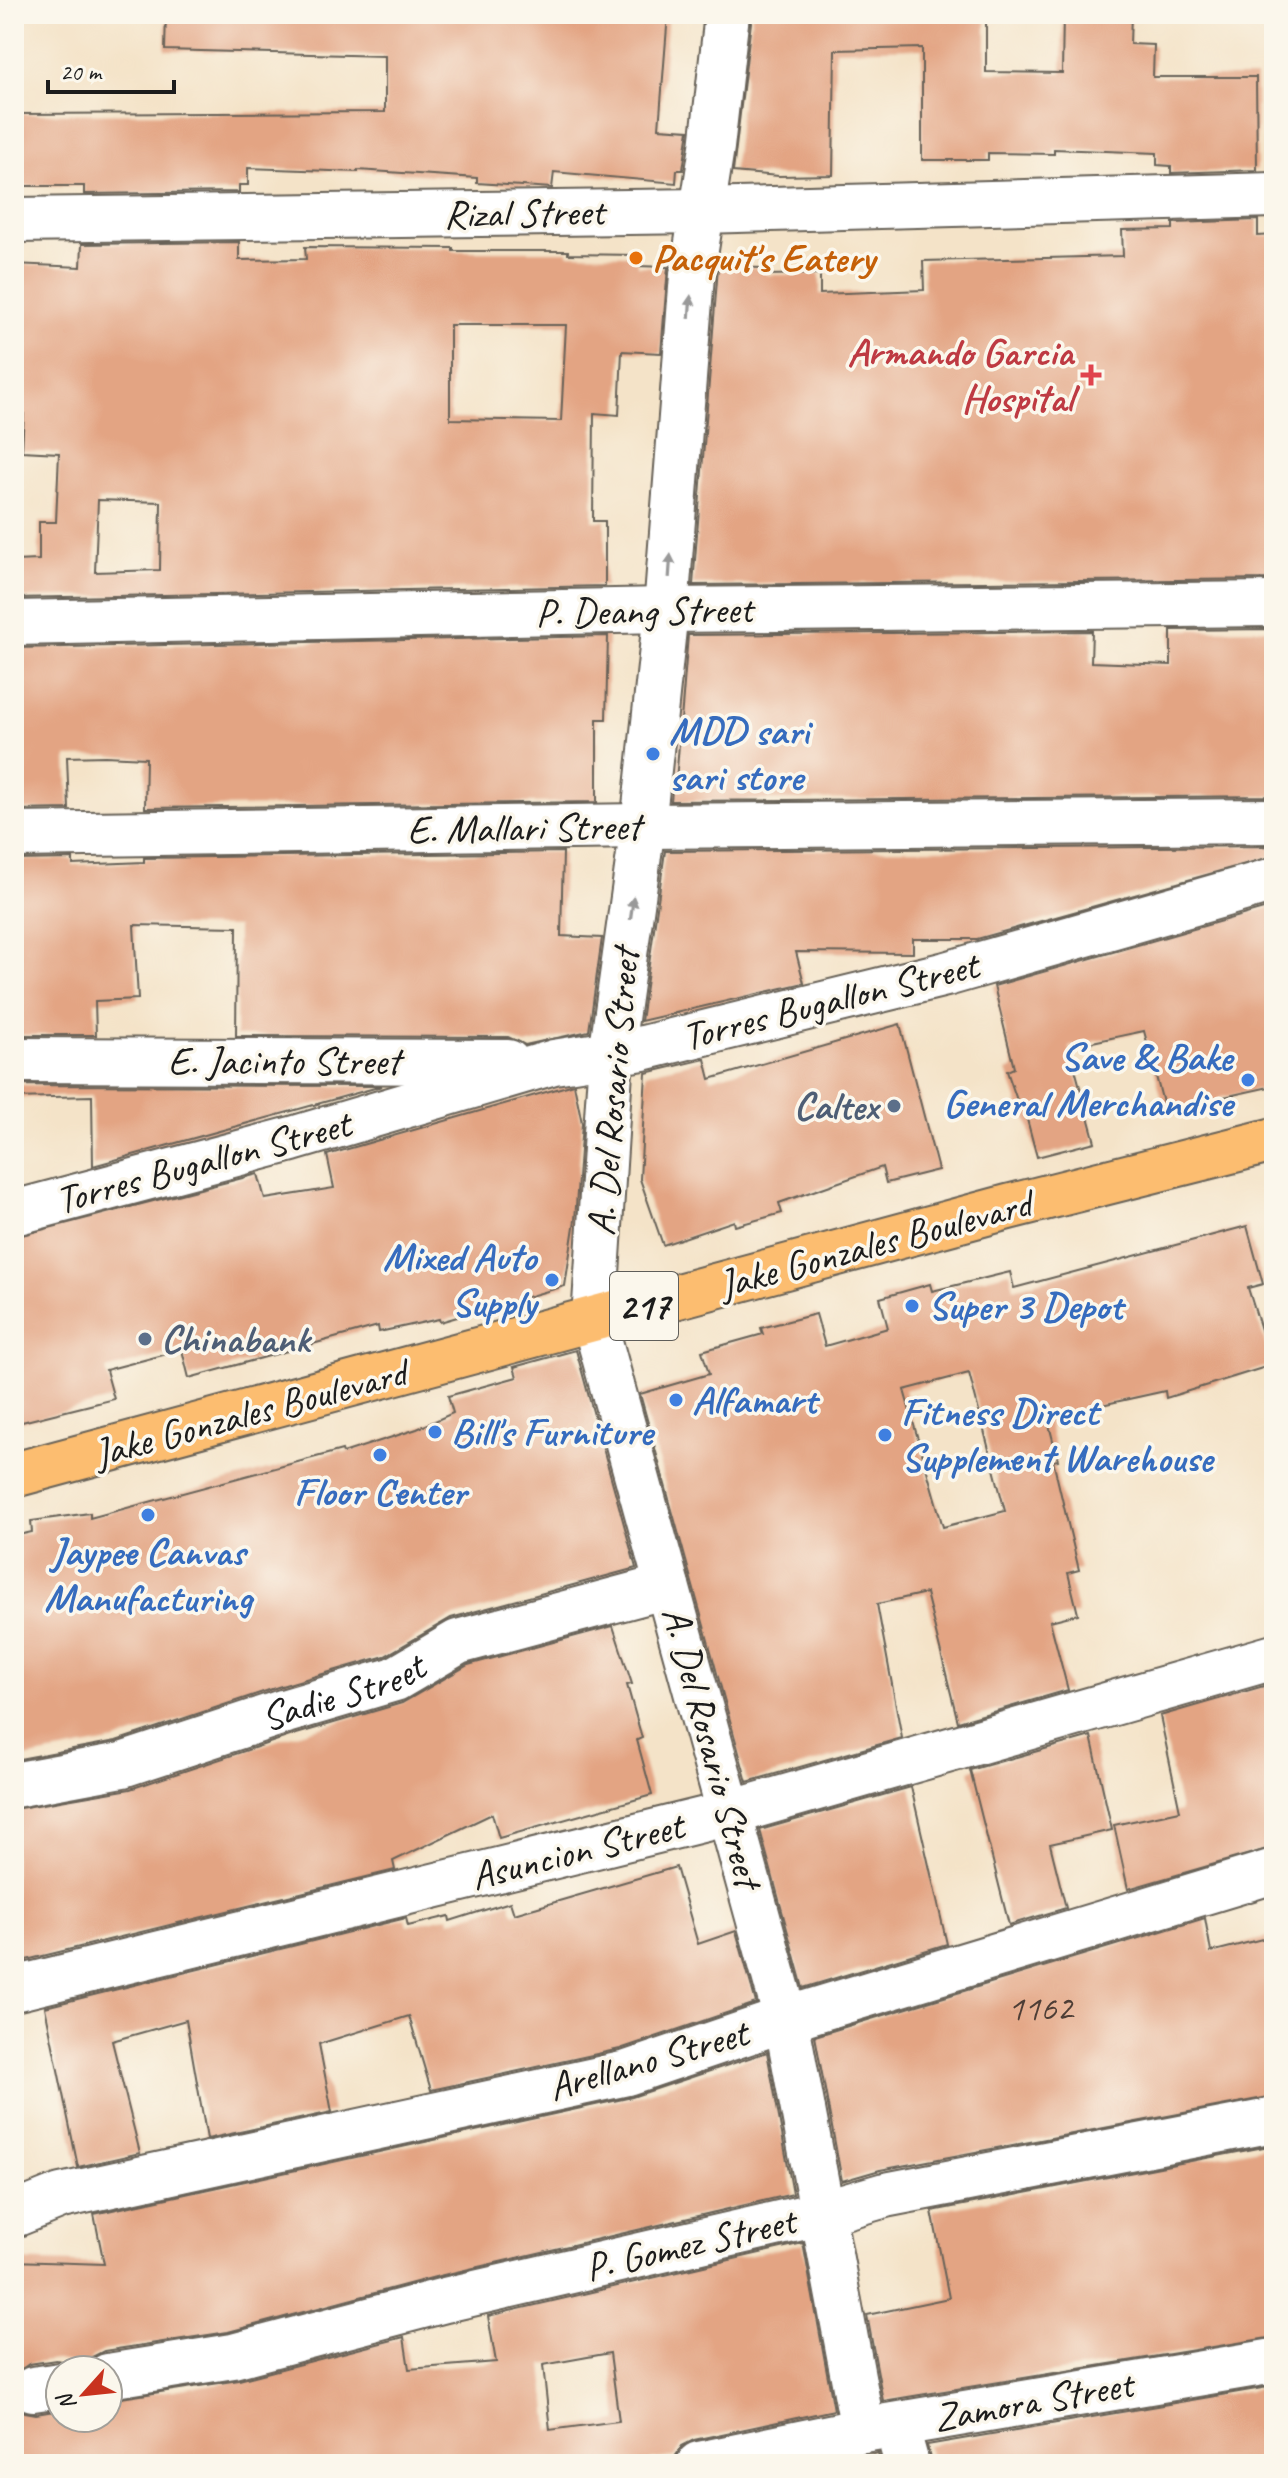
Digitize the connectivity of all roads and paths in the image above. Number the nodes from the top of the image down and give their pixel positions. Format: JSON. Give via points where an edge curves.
{"nodes":[{"id":1,"x":727,"y":14,"type":"edge"},
{"id":2,"x":1274,"y":195,"type":"edge"},
{"id":3,"x":702,"y":211,"type":"junction"},
{"id":4,"x":14,"y":220,"type":"edge"},
{"id":5,"x":1274,"y":604,"type":"edge"},
{"id":6,"x":666,"y":610,"type":"junction"},
{"id":7,"x":14,"y":623,"type":"edge"},
{"id":8,"x":1274,"y":821,"type":"edge"},
{"id":9,"x":643,"y":826,"type":"junction"},
{"id":10,"x":14,"y":835,"type":"edge"},
{"id":11,"x":1274,"y":880,"type":"edge"},
{"id":12,"x":611,"y":1055,"type":"junction"},
{"id":13,"x":14,"y":1060,"type":"edge"},
{"id":14,"x":554,"y":1062,"type":"junction"},
{"id":15,"x":1274,"y":1140,"type":"edge"},
{"id":16,"x":14,"y":1213,"type":"edge"},
{"id":17,"x":594,"y":1320,"type":"junction"},
{"id":18,"x":14,"y":1475,"type":"edge"},
{"id":19,"x":667,"y":1586,"type":"junction"},
{"id":20,"x":1274,"y":1657,"type":"edge"},
{"id":21,"x":14,"y":1785,"type":"edge"},
{"id":22,"x":730,"y":1813,"type":"junction"},
{"id":23,"x":1274,"y":1871,"type":"edge"},
{"id":24,"x":14,"y":1989,"type":"edge"},
{"id":25,"x":786,"y":2019,"type":"junction"},
{"id":26,"x":1274,"y":2120,"type":"edge"},
{"id":27,"x":823,"y":2213,"type":"junction"},
{"id":28,"x":14,"y":2215,"type":"edge"},
{"id":29,"x":1274,"y":2361,"type":"edge"},
{"id":30,"x":124,"y":2373,"type":"edge"},
{"id":31,"x":889,"y":2440,"type":"edge"},
{"id":32,"x":699,"y":2464,"type":"edge"}],
"edges":[{"from":1,"to":3,"type":"street","name":"A. Del Rosario Street"},
{"from":2,"to":3,"type":"street","name":"Rizal Street"},
{"from":3,"to":4,"type":"street","name":"Rizal Street"},
{"from":6,"to":3,"type":"street","name":"A. Del Rosario Street","one_way":true,"via":[[692,275]]},
{"from":5,"to":6,"type":"street","name":"P. Deang Street"},
{"from":6,"to":7,"type":"street","name":"P. Deang Street"},
{"from":6,"to":9,"type":"street","name":"A. Del Rosario Street"},
{"from":8,"to":9,"type":"street","name":"E. Mallari Street"},
{"from":9,"to":10,"type":"street","name":"E. Mallari Street"},
{"from":12,"to":9,"type":"street","name":"A. Del Rosario Street","one_way":true},
{"from":11,"to":12,"type":"street","name":"Torres Bugallon Street","via":[[946,974]]},
{"from":12,"to":14,"type":"street","name":"Torres Bugallon Street"},
{"from":12,"to":17,"type":"street","name":"A. Del Rosario Street"},
{"from":13,"to":14,"type":"street","name":"E. Jacinto Street"},
{"from":14,"to":16,"type":"street","name":"Torres Bugallon Street"},
{"from":15,"to":17,"type":"main road","name":"Jake Gonzales Boulevard","number":"217"},
{"from":17,"to":18,"type":"main road","name":"Jake Gonzales Boulevard","number":"217"},
{"from":17,"to":19,"type":"street","name":"A. Del Rosario Street"},
{"from":19,"to":21,"type":"street","name":"Sadie Street","via":[[458,1642],[395,1679],[122,1765]]},
{"from":19,"to":22,"type":"street","name":"A. Del Rosario Street"},
{"from":20,"to":22,"type":"street","name":"Asuncion Street"},
{"from":22,"to":24,"type":"street","name":"Asuncion Street"},
{"from":22,"to":25,"type":"street","name":"A. Del Rosario Street"},
{"from":23,"to":25,"type":"street","name":"Arellano Street"},
{"from":25,"to":27,"type":"street","name":"A. Del Rosario Street"},
{"from":25,"to":28,"type":"street","name":"Arellano Street","via":[[627,2073],[61,2196]]},
{"from":26,"to":27,"type":"street","name":"P. Gomez Street","via":[[885,2195]]},
{"from":27,"to":30,"type":"street","name":"P. Gomez Street","via":[[445,2300],[233,2356]]},
{"from":27,"to":31,"type":"street","name":"A. Del Rosario Street"},
{"from":29,"to":31,"type":"street","name":"Zamora Street"},
{"from":31,"to":32,"type":"street","name":"Zamora Street"}]}
